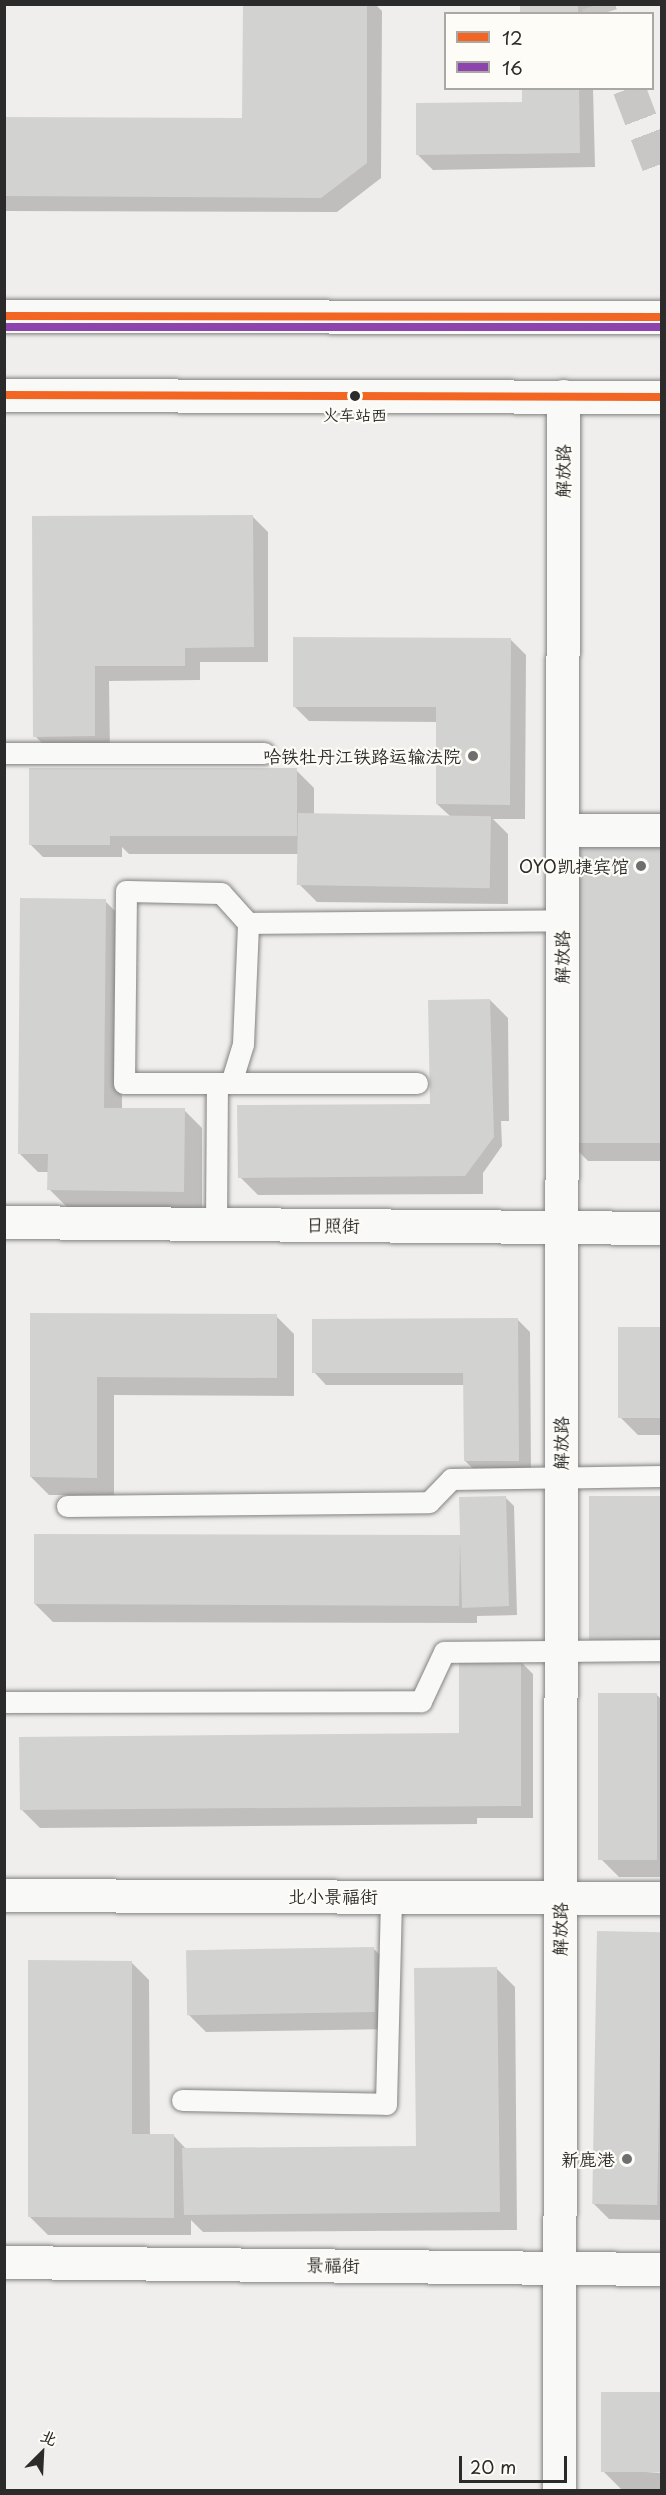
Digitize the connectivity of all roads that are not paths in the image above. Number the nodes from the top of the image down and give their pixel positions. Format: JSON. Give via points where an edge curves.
{"nodes":[{"id":1,"x":4,"y":316,"type":"edge"},
{"id":2,"x":662,"y":317,"type":"edge"},
{"id":3,"x":4,"y":395,"type":"edge"},
{"id":4,"x":563,"y":396,"type":"junction"},
{"id":5,"x":662,"y":397,"type":"edge"},
{"id":6,"x":4,"y":753,"type":"edge"},
{"id":7,"x":264,"y":753,"type":"dead end"},
{"id":8,"x":562,"y":830,"type":"junction"},
{"id":9,"x":662,"y":830,"type":"edge"},
{"id":10,"x":562,"y":920,"type":"junction"},
{"id":11,"x":248,"y":923,"type":"junction"},
{"id":12,"x":224,"y":1083,"type":"junction"},
{"id":13,"x":417,"y":1083,"type":"dead end"},
{"id":14,"x":4,"y":1222,"type":"edge"},
{"id":15,"x":216,"y":1224,"type":"junction"},
{"id":16,"x":561,"y":1227,"type":"junction"},
{"id":17,"x":662,"y":1228,"type":"edge"},
{"id":18,"x":662,"y":1476,"type":"edge"},
{"id":19,"x":561,"y":1477,"type":"junction"},
{"id":20,"x":67,"y":1506,"type":"dead end"},
{"id":21,"x":662,"y":1650,"type":"edge"},
{"id":22,"x":561,"y":1651,"type":"junction"},
{"id":23,"x":4,"y":1702,"type":"edge"},
{"id":24,"x":4,"y":1895,"type":"edge"},
{"id":25,"x":392,"y":1897,"type":"junction"},
{"id":26,"x":560,"y":1897,"type":"junction"},
{"id":27,"x":662,"y":1898,"type":"edge"},
{"id":28,"x":183,"y":2100,"type":"dead end"},
{"id":29,"x":4,"y":2262,"type":"edge"},
{"id":30,"x":559,"y":2268,"type":"junction"},
{"id":31,"x":662,"y":2269,"type":"edge"},
{"id":32,"x":559,"y":2490,"type":"edge"}],
"edges":[{"from":1,"to":2,"type":"main road"},
{"from":3,"to":4,"type":"main road"},
{"from":4,"to":5,"type":"main road"},
{"from":4,"to":8,"type":"main road","name":"解放路"},
{"from":6,"to":7,"type":"lane"},
{"from":8,"to":9,"type":"main road"},
{"from":8,"to":10,"type":"main road","name":"解放路"},
{"from":10,"to":11,"type":"lane"},
{"from":10,"to":16,"type":"main road","name":"解放路"},
{"from":11,"to":12,"type":"lane","via":[[243,1044]]},
{"from":11,"to":12,"type":"lane","via":[[221,894],[126,891],[124,1083]]},
{"from":12,"to":13,"type":"lane"},
{"from":12,"to":15,"type":"lane"},
{"from":14,"to":15,"type":"main road","name":"日照街"},
{"from":15,"to":16,"type":"main road","name":"日照街"},
{"from":16,"to":17,"type":"main road","name":"日照街"},
{"from":16,"to":19,"type":"main road","name":"解放路"},
{"from":18,"to":19,"type":"lane"},
{"from":19,"to":20,"type":"lane","via":[[451,1479],[429,1502]]},
{"from":19,"to":22,"type":"main road","name":"解放路"},
{"from":21,"to":22,"type":"lane"},
{"from":22,"to":23,"type":"lane","via":[[444,1652],[421,1701]]},
{"from":22,"to":26,"type":"main road","name":"解放路"},
{"from":24,"to":25,"type":"main road","name":"北小景福街"},
{"from":25,"to":26,"type":"main road","name":"北小景福街"},
{"from":25,"to":28,"type":"lane","via":[[386,2104]]},
{"from":26,"to":27,"type":"main road","name":"北小景福街"},
{"from":26,"to":30,"type":"main road","name":"解放路"},
{"from":29,"to":30,"type":"main road","name":"景福街"},
{"from":30,"to":31,"type":"main road","name":"景福街"},
{"from":30,"to":32,"type":"main road","name":"解放路"}]}
